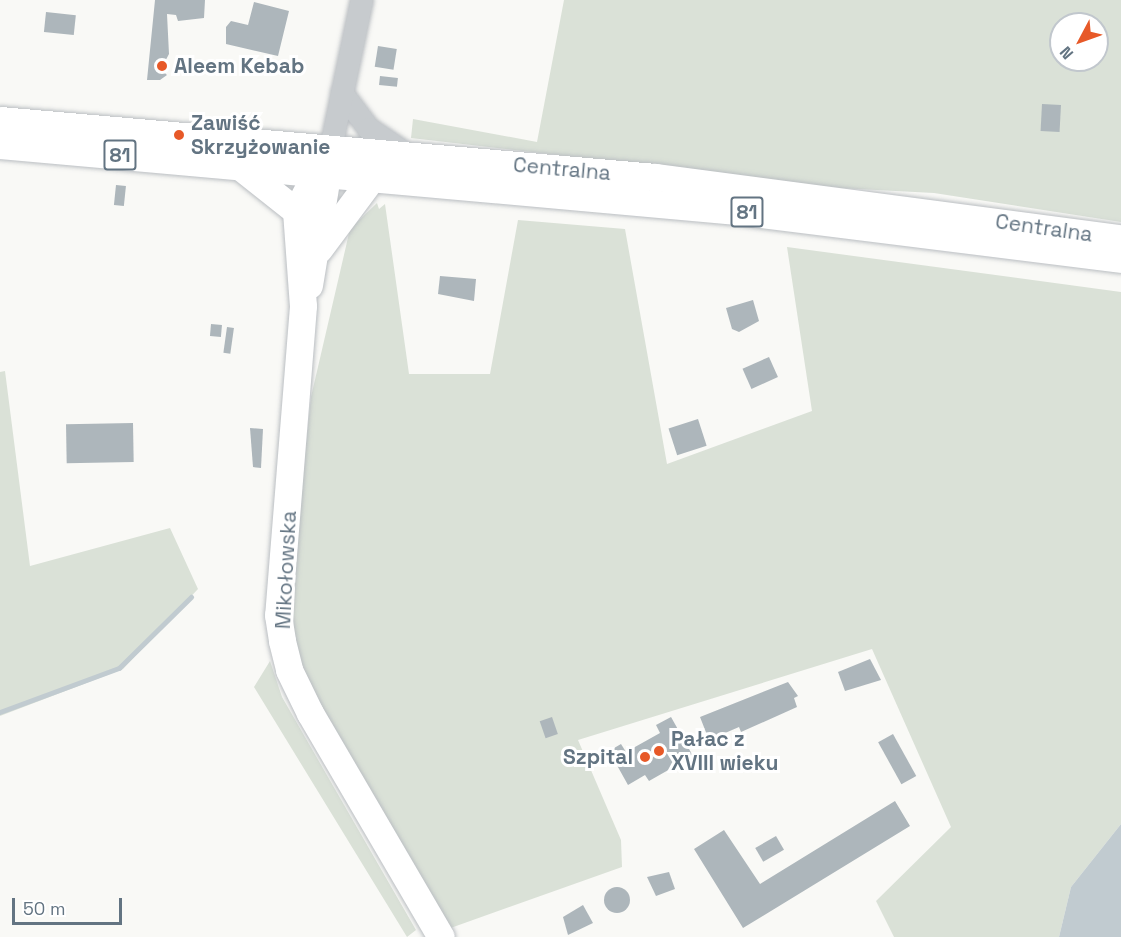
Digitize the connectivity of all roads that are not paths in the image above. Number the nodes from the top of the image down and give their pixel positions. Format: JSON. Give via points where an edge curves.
{"nodes":[{"id":1,"x":362,"y":0,"type":"edge"},
{"id":2,"x":342,"y":93,"type":"junction"},
{"id":3,"x":0,"y":120,"type":"edge"},
{"id":4,"x":0,"y":145,"type":"edge"},
{"id":5,"x":408,"y":155,"type":"junction"},
{"id":6,"x":324,"y":166,"type":"junction"},
{"id":7,"x":240,"y":167,"type":"junction"},
{"id":8,"x":371,"y":179,"type":"junction"},
{"id":9,"x":296,"y":211,"type":"junction"},
{"id":10,"x":1121,"y":238,"type":"edge"},
{"id":11,"x":319,"y":250,"type":"junction"},
{"id":12,"x":1121,"y":259,"type":"edge"},
{"id":13,"x":303,"y":306,"type":"junction"},
{"id":14,"x":435,"y":935,"type":"edge"}],
"edges":[{"from":1,"to":2,"type":"street"},
{"from":2,"to":5,"type":"street","via":[[369,129]]},
{"from":2,"to":6,"type":"street"},
{"from":3,"to":6,"type":"main road","name":"Centralna","number":"81"},
{"from":4,"to":7,"type":"main road","name":"Centralna","number":"81"},
{"from":5,"to":6,"type":"main road","name":"Centralna","number":"81"},
{"from":5,"to":10,"type":"main road","name":"Centralna","number":"81","via":[[799,193]]},
{"from":6,"to":7,"type":"main road","name":"Centralna","number":"81"},
{"from":6,"to":8,"type":"main road","name":"Centralna","number":"81"},
{"from":6,"to":9,"type":"main road","name":"Mikołowska"},
{"from":6,"to":11,"type":"main road","name":"Mikołowska"},
{"from":7,"to":9,"type":"main road"},
{"from":8,"to":11,"type":"main road"},
{"from":8,"to":12,"type":"main road","name":"Centralna","number":"81","via":[[737,211]]},
{"from":9,"to":13,"type":"main road","name":"Mikołowska"},
{"from":11,"to":13,"type":"main road","name":"Mikołowska"},
{"from":13,"to":14,"type":"main road","name":"Mikołowska","via":[[278,615],[282,641],[289,670],[310,714]]}]}
